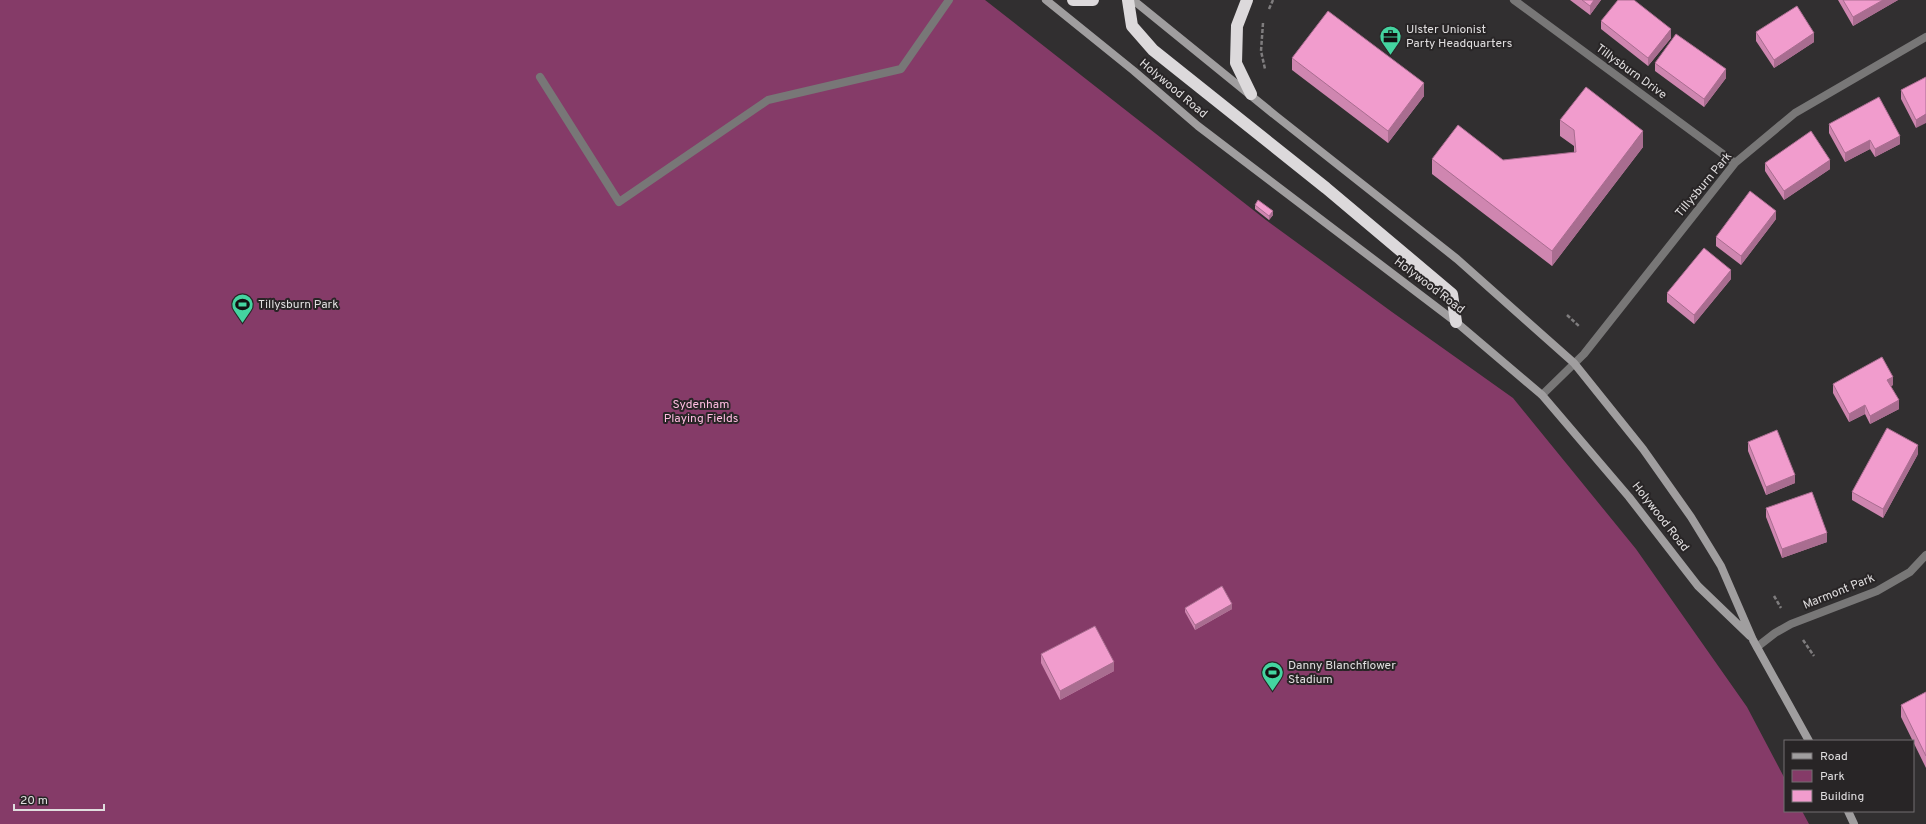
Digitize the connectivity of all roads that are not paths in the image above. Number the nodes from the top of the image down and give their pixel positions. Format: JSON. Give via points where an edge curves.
{"nodes":[{"id":1,"x":949,"y":0,"type":"edge"},
{"id":2,"x":1046,"y":0,"type":"edge"},
{"id":3,"x":1073,"y":0,"type":"edge"},
{"id":4,"x":1093,"y":0,"type":"edge"},
{"id":5,"x":1128,"y":0,"type":"edge"},
{"id":6,"x":1133,"y":0,"type":"edge"},
{"id":7,"x":1247,"y":0,"type":"edge"},
{"id":8,"x":1514,"y":0,"type":"edge"},
{"id":9,"x":1926,"y":37,"type":"edge"},
{"id":10,"x":540,"y":77,"type":"dead end"},
{"id":11,"x":1251,"y":94,"type":"junction"},
{"id":12,"x":1735,"y":163,"type":"junction"},
{"id":13,"x":1456,"y":322,"type":"junction"},
{"id":14,"x":1574,"y":363,"type":"junction"},
{"id":15,"x":1542,"y":395,"type":"junction"},
{"id":16,"x":1926,"y":555,"type":"edge"},
{"id":17,"x":1755,"y":643,"type":"junction"},
{"id":18,"x":1808,"y":740,"type":"edge"},
{"id":19,"x":1848,"y":812,"type":"edge"},
{"id":20,"x":1854,"y":824,"type":"edge"}],
"edges":[{"from":1,"to":10,"type":"street","via":[[901,69],[768,100],[619,202]]},
{"from":2,"to":13,"type":"main road","name":"Holywood Road","via":[[1198,126]]},
{"from":3,"to":4,"type":"highway"},
{"from":5,"to":13,"type":"highway","via":[[1132,26],[1153,50],[1326,188],[1452,294]]},
{"from":6,"to":11,"type":"main road","name":"Holywood Road"},
{"from":7,"to":11,"type":"highway","via":[[1238,26],[1236,63]]},
{"from":8,"to":12,"type":"street","name":"Tillysburn Drive"},
{"from":9,"to":12,"type":"street","name":"Tillysburn Park","via":[[1795,113]]},
{"from":11,"to":14,"type":"main road","name":"Holywood Road","via":[[1457,259]]},
{"from":12,"to":14,"type":"street","name":"Tillysburn Park","via":[[1584,354]]},
{"from":13,"to":15,"type":"main road","name":"Holywood Road"},
{"from":14,"to":15,"type":"street","name":"Tillysburn Park"},
{"from":14,"to":17,"type":"main road","name":"Holywood Road","via":[[1642,449],[1691,517],[1721,566]]},
{"from":15,"to":17,"type":"main road","name":"Holywood Road","via":[[1630,497],[1698,586]]},
{"from":16,"to":17,"type":"street","name":"Marmont Park","via":[[1910,572],[1877,591],[1791,624]]},
{"from":17,"to":18,"type":"main road","name":"Holywood Road"},
{"from":19,"to":20,"type":"main road"}]}
